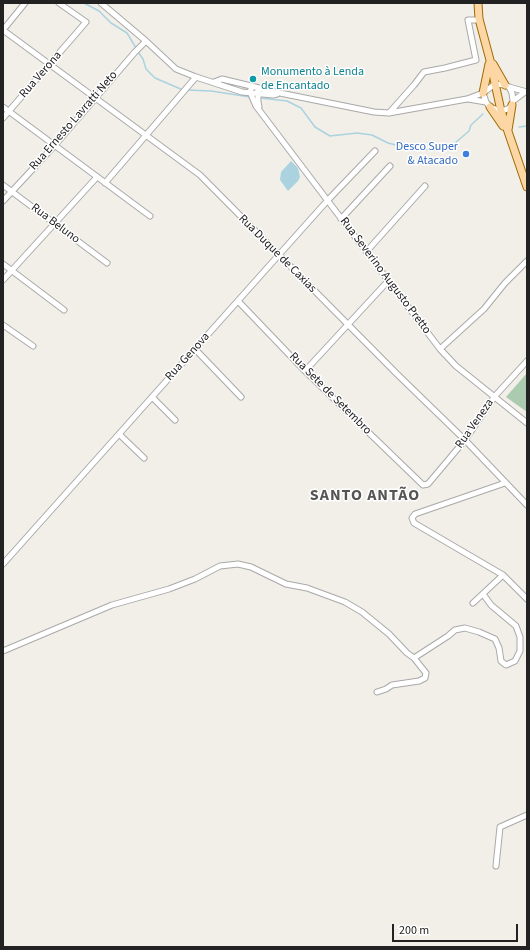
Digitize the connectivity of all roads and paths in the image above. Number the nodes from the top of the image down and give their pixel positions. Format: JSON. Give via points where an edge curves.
{"nodes":[{"id":1,"x":25,"y":3,"type":"edge"},
{"id":2,"x":59,"y":3,"type":"edge"},
{"id":3,"x":101,"y":3,"type":"edge"},
{"id":4,"x":478,"y":3,"type":"edge"},
{"id":5,"x":480,"y":20,"type":"junction"},
{"id":6,"x":3,"y":30,"type":"edge"},
{"id":7,"x":146,"y":41,"type":"junction"},
{"id":8,"x":490,"y":60,"type":"junction"},
{"id":9,"x":50,"y":65,"type":"junction"},
{"id":10,"x":196,"y":77,"type":"junction"},
{"id":11,"x":214,"y":82,"type":"junction"},
{"id":12,"x":492,"y":85,"type":"junction"},
{"id":13,"x":252,"y":86,"type":"junction"},
{"id":14,"x":507,"y":86,"type":"junction"},
{"id":15,"x":258,"y":92,"type":"junction"},
{"id":16,"x":526,"y":92,"type":"edge"},
{"id":17,"x":483,"y":93,"type":"junction"},
{"id":18,"x":94,"y":98,"type":"junction"},
{"id":19,"x":251,"y":98,"type":"junction"},
{"id":20,"x":467,"y":99,"type":"junction"},
{"id":21,"x":513,"y":103,"type":"junction"},
{"id":22,"x":488,"y":105,"type":"junction"},
{"id":23,"x":3,"y":107,"type":"edge"},
{"id":24,"x":501,"y":111,"type":"junction"},
{"id":25,"x":9,"y":112,"type":"junction"},
{"id":26,"x":389,"y":113,"type":"junction"},
{"id":27,"x":3,"y":118,"type":"edge"},
{"id":28,"x":508,"y":132,"type":"junction"},
{"id":29,"x":146,"y":136,"type":"junction"},
{"id":30,"x":55,"y":145,"type":"junction"},
{"id":31,"x":375,"y":151,"type":"dead end"},
{"id":32,"x":390,"y":166,"type":"dead end"},
{"id":33,"x":97,"y":177,"type":"junction"},
{"id":34,"x":105,"y":183,"type":"junction"},
{"id":35,"x":3,"y":185,"type":"edge"},
{"id":36,"x":425,"y":186,"type":"dead end"},
{"id":37,"x":527,"y":187,"type":"edge"},
{"id":38,"x":12,"y":192,"type":"junction"},
{"id":39,"x":3,"y":201,"type":"edge"},
{"id":40,"x":327,"y":201,"type":"junction"},
{"id":41,"x":150,"y":216,"type":"dead end"},
{"id":42,"x":341,"y":219,"type":"junction"},
{"id":43,"x":54,"y":224,"type":"junction"},
{"id":44,"x":367,"y":251,"type":"junction"},
{"id":45,"x":279,"y":255,"type":"junction"},
{"id":46,"x":527,"y":261,"type":"edge"},
{"id":47,"x":107,"y":263,"type":"dead end"},
{"id":48,"x":3,"y":264,"type":"edge"},
{"id":49,"x":12,"y":271,"type":"junction"},
{"id":50,"x":3,"y":280,"type":"edge"},
{"id":51,"x":389,"y":280,"type":"junction"},
{"id":52,"x":238,"y":301,"type":"junction"},
{"id":53,"x":64,"y":310,"type":"dead end"},
{"id":54,"x":347,"y":324,"type":"junction"},
{"id":55,"x":3,"y":325,"type":"edge"},
{"id":56,"x":33,"y":346,"type":"dead end"},
{"id":57,"x":195,"y":349,"type":"junction"},
{"id":58,"x":440,"y":349,"type":"junction"},
{"id":59,"x":527,"y":361,"type":"edge"},
{"id":60,"x":305,"y":371,"type":"junction"},
{"id":61,"x":495,"y":396,"type":"junction"},
{"id":62,"x":152,"y":397,"type":"junction"},
{"id":63,"x":241,"y":397,"type":"dead end"},
{"id":64,"x":176,"y":420,"type":"dead end"},
{"id":65,"x":527,"y":423,"type":"edge"},
{"id":66,"x":119,"y":434,"type":"junction"},
{"id":67,"x":465,"y":440,"type":"junction"},
{"id":68,"x":144,"y":458,"type":"dead end"},
{"id":69,"x":505,"y":483,"type":"junction"},
{"id":70,"x":423,"y":485,"type":"joint"},
{"id":71,"x":527,"y":506,"type":"edge"},
{"id":72,"x":3,"y":564,"type":"edge"},
{"id":73,"x":503,"y":575,"type":"junction"},
{"id":74,"x":483,"y":594,"type":"junction"},
{"id":75,"x":527,"y":599,"type":"edge"},
{"id":76,"x":473,"y":603,"type":"dead end"},
{"id":77,"x":3,"y":651,"type":"edge"},
{"id":78,"x":414,"y":658,"type":"junction"},
{"id":79,"x":377,"y":692,"type":"dead end"},
{"id":80,"x":527,"y":815,"type":"edge"},
{"id":81,"x":496,"y":866,"type":"dead end"}],
"edges":[{"from":1,"to":6,"type":"street"},
{"from":2,"to":9,"type":"street","name":"Rua Verona","via":[[86,22]]},
{"from":3,"to":7,"type":"street"},
{"from":4,"to":5,"type":"main road"},
{"from":5,"to":8,"type":"main road"},
{"from":5,"to":26,"type":"street","via":[[468,20],[476,60],[424,72]]},
{"from":6,"to":9,"type":"street","name":"Rua Duque de Caxias"},
{"from":7,"to":10,"type":"street","via":[[176,69]]},
{"from":7,"to":18,"type":"street","name":"Rua Ernesto Lavratti Neto"},
{"from":8,"to":12,"type":"main road"},
{"from":8,"to":14,"type":"main road"},
{"from":8,"to":17,"type":"main road"},
{"from":9,"to":18,"type":"street","name":"Rua Duque de Caxias"},
{"from":9,"to":25,"type":"street","name":"Rua Verona"},
{"from":10,"to":11,"type":"street"},
{"from":10,"to":29,"type":"street"},
{"from":11,"to":13,"type":"street","via":[[222,79]]},
{"from":11,"to":19,"type":"street"},
{"from":12,"to":14,"type":"street"},
{"from":12,"to":17,"type":"street"},
{"from":12,"to":24,"type":"main road"},
{"from":13,"to":15,"type":"street"},
{"from":13,"to":19,"type":"street"},
{"from":14,"to":16,"type":"street"},
{"from":14,"to":21,"type":"street","via":[[512,93]]},
{"from":15,"to":19,"type":"street"},
{"from":15,"to":19,"type":"street","name":"Rua Severino Augusto Pretto"},
{"from":15,"to":26,"type":"street","via":[[273,95],[280,93]]},
{"from":16,"to":21,"type":"street"},
{"from":17,"to":20,"type":"street"},
{"from":17,"to":22,"type":"street"},
{"from":18,"to":29,"type":"street","name":"Rua Duque de Caxias"},
{"from":18,"to":30,"type":"street","name":"Rua Ernesto Lavratti Neto"},
{"from":19,"to":40,"type":"street","name":"Rua Severino Augusto Pretto"},
{"from":20,"to":22,"type":"street"},
{"from":20,"to":26,"type":"street"},
{"from":21,"to":24,"type":"street","via":[[508,109]]},
{"from":21,"to":28,"type":"main road"},
{"from":22,"to":24,"type":"street"},
{"from":22,"to":28,"type":"main road"},
{"from":23,"to":25,"type":"street"},
{"from":24,"to":28,"type":"main road"},
{"from":25,"to":27,"type":"street","name":"Rua Verona"},
{"from":25,"to":30,"type":"street"},
{"from":28,"to":37,"type":"main road"},
{"from":29,"to":34,"type":"street"},
{"from":29,"to":45,"type":"street","name":"Rua Duque de Caxias","via":[[200,175]]},
{"from":30,"to":33,"type":"street"},
{"from":30,"to":38,"type":"street","name":"Rua Ernesto Lavratti Neto"},
{"from":31,"to":40,"type":"street","name":"Rua Genova"},
{"from":32,"to":42,"type":"street"},
{"from":33,"to":34,"type":"street"},
{"from":33,"to":43,"type":"street"},
{"from":34,"to":41,"type":"street"},
{"from":35,"to":38,"type":"street","name":"Rua Beluno"},
{"from":36,"to":44,"type":"street"},
{"from":38,"to":39,"type":"street","name":"Rua Ernesto Lavratti Neto"},
{"from":38,"to":43,"type":"street","name":"Rua Beluno"},
{"from":40,"to":42,"type":"street","name":"Rua Severino Augusto Pretto"},
{"from":40,"to":45,"type":"street","name":"Rua Genova"},
{"from":42,"to":44,"type":"street","name":"Rua Severino Augusto Pretto"},
{"from":43,"to":47,"type":"street","name":"Rua Beluno"},
{"from":43,"to":49,"type":"street"},
{"from":44,"to":51,"type":"street","name":"Rua Severino Augusto Pretto"},
{"from":45,"to":52,"type":"street","name":"Rua Genova"},
{"from":45,"to":54,"type":"street","name":"Rua Duque de Caxias"},
{"from":46,"to":58,"type":"street","via":[[484,309]]},
{"from":48,"to":49,"type":"street"},
{"from":49,"to":50,"type":"street"},
{"from":49,"to":53,"type":"street"},
{"from":51,"to":54,"type":"street"},
{"from":51,"to":58,"type":"street","name":"Rua Severino Augusto Pretto"},
{"from":52,"to":57,"type":"street","name":"Rua Genova"},
{"from":52,"to":60,"type":"street","name":"Rua Sete de Setembro"},
{"from":54,"to":60,"type":"street"},
{"from":54,"to":67,"type":"street","name":"Rua Duque de Caxias"},
{"from":55,"to":56,"type":"street"},
{"from":57,"to":62,"type":"street","name":"Rua Genova"},
{"from":57,"to":63,"type":"street"},
{"from":58,"to":61,"type":"street","name":"Rua Severino Augusto Pretto","via":[[456,366]]},
{"from":59,"to":61,"type":"street","name":"Rua Veneza"},
{"from":60,"to":70,"type":"street","name":"Rua Sete de Setembro"},
{"from":61,"to":65,"type":"street","name":"Rua Severino Augusto Pretto"},
{"from":61,"to":67,"type":"street","name":"Rua Veneza"},
{"from":62,"to":64,"type":"street"},
{"from":62,"to":66,"type":"street","name":"Rua Genova"},
{"from":66,"to":68,"type":"street"},
{"from":66,"to":72,"type":"street","name":"Rua Genova"},
{"from":67,"to":69,"type":"street","name":"Rua Duque de Caxias"},
{"from":67,"to":70,"type":"street","name":"Rua Veneza","via":[[428,484]]},
{"from":69,"to":71,"type":"street","name":"Rua Duque de Caxias"},
{"from":69,"to":73,"type":"street","via":[[415,514],[412,518],[414,523]]},
{"from":73,"to":74,"type":"street"},
{"from":73,"to":75,"type":"street"},
{"from":74,"to":76,"type":"street"},
{"from":74,"to":78,"type":"street","via":[[491,605],[516,626],[520,637],[520,651],[515,661],[506,665],[501,661],[495,639],[465,628],[455,630]]},
{"from":77,"to":78,"type":"street","via":[[112,605],[169,589],[220,566],[238,564],[251,567],[286,584],[307,588],[345,602],[362,612]]},
{"from":78,"to":79,"type":"street","via":[[426,673],[425,678],[392,685]]},
{"from":80,"to":81,"type":"street","via":[[500,827]]}]}
